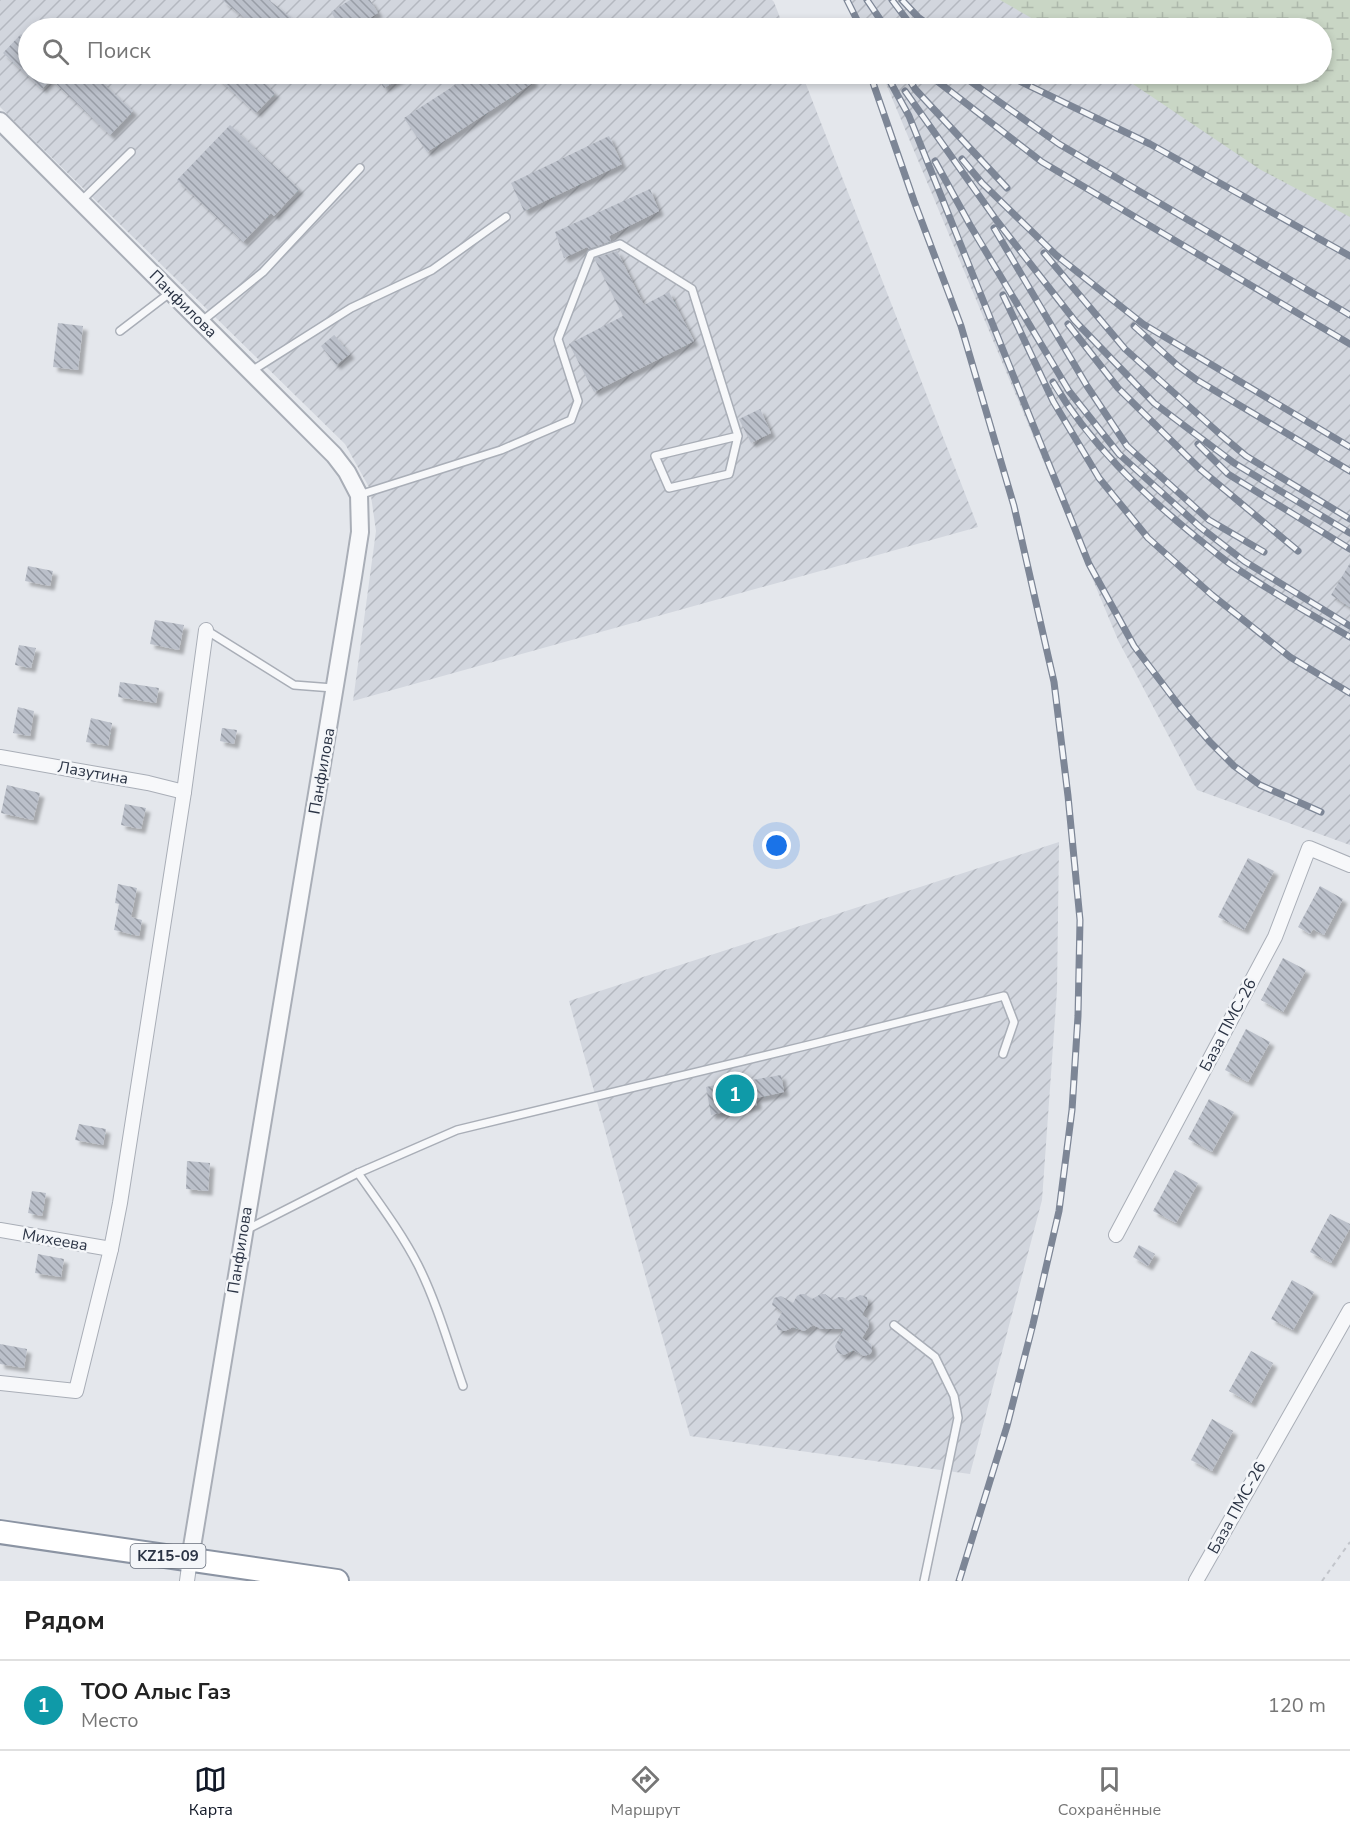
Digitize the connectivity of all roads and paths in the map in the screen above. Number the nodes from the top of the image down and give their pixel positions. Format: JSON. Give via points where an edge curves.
{"nodes":[{"id":1,"x":0,"y":121,"type":"edge"},
{"id":2,"x":131,"y":152,"type":"dead end"},
{"id":3,"x":360,"y":168,"type":"dead end"},
{"id":4,"x":80,"y":202,"type":"junction"},
{"id":5,"x":506,"y":217,"type":"dead end"},
{"id":6,"x":171,"y":292,"type":"junction"},
{"id":7,"x":201,"y":322,"type":"junction"},
{"id":8,"x":120,"y":331,"type":"dead end"},
{"id":9,"x":250,"y":372,"type":"junction"},
{"id":10,"x":738,"y":436,"type":"junction"},
{"id":11,"x":359,"y":495,"type":"junction"},
{"id":12,"x":206,"y":630,"type":"joint"},
{"id":13,"x":336,"y":688,"type":"junction"},
{"id":14,"x":0,"y":758,"type":"edge"},
{"id":15,"x":184,"y":792,"type":"junction"},
{"id":16,"x":1350,"y":865,"type":"edge"},
{"id":17,"x":1003,"y":1054,"type":"dead end"},
{"id":18,"x":358,"y":1173,"type":"junction"},
{"id":19,"x":0,"y":1230,"type":"edge"},
{"id":20,"x":244,"y":1231,"type":"junction"},
{"id":21,"x":1116,"y":1235,"type":"dead end"},
{"id":22,"x":111,"y":1249,"type":"junction"},
{"id":23,"x":1350,"y":1310,"type":"edge"},
{"id":24,"x":894,"y":1325,"type":"dead end"},
{"id":25,"x":0,"y":1383,"type":"edge"},
{"id":26,"x":463,"y":1386,"type":"dead end"},
{"id":27,"x":0,"y":1532,"type":"edge"},
{"id":28,"x":1350,"y":1542,"type":"edge"},
{"id":29,"x":188,"y":1570,"type":"edge"},
{"id":30,"x":337,"y":1581,"type":"edge"},
{"id":31,"x":924,"y":1581,"type":"edge"},
{"id":32,"x":1196,"y":1581,"type":"edge"},
{"id":33,"x":1322,"y":1581,"type":"edge"}],
"edges":[{"from":1,"to":4,"type":"street","name":"Панфилова"},
{"from":2,"to":4,"type":"lane"},
{"from":3,"to":7,"type":"lane","via":[[263,272]]},
{"from":4,"to":6,"type":"street","name":"Панфилова"},
{"from":5,"to":9,"type":"lane","via":[[432,270],[351,308]]},
{"from":6,"to":7,"type":"street","name":"Панфилова"},
{"from":6,"to":8,"type":"lane"},
{"from":7,"to":9,"type":"street","name":"Панфилова"},
{"from":9,"to":11,"type":"street","name":"Панфилова","via":[[334,455]]},
{"from":10,"to":10,"type":"lane","via":[[729,474],[669,488],[655,456]]},
{"from":10,"to":11,"type":"lane","via":[[692,289],[620,244],[591,254],[558,339],[578,401],[571,420],[501,450]]},
{"from":11,"to":13,"type":"street","name":"Панфилова","via":[[360,532]]},
{"from":12,"to":13,"type":"lane","via":[[294,685]]},
{"from":12,"to":15,"type":"street"},
{"from":13,"to":20,"type":"street","name":"Панфилова"},
{"from":14,"to":15,"type":"street","name":"Лазутина"},
{"from":15,"to":22,"type":"street"},
{"from":16,"to":21,"type":"street","name":"База ПМС-26","via":[[1309,848],[1275,937]]},
{"from":17,"to":18,"type":"lane","via":[[1014,1022],[1004,996],[457,1130]]},
{"from":18,"to":20,"type":"lane"},
{"from":18,"to":26,"type":"lane","via":[[418,1267]]},
{"from":19,"to":22,"type":"street","name":"Михеева"},
{"from":20,"to":29,"type":"street","name":"Панфилова"},
{"from":22,"to":25,"type":"street","via":[[76,1391]]},
{"from":23,"to":32,"type":"street","name":"База ПМС-26"},
{"from":24,"to":31,"type":"lane","via":[[935,1357],[954,1396],[958,1418]]},
{"from":27,"to":29,"type":"highway","number":"KZ15-09"},
{"from":28,"to":33,"type":"path"},
{"from":29,"to":30,"type":"highway","number":"KZ15-09"}]}
